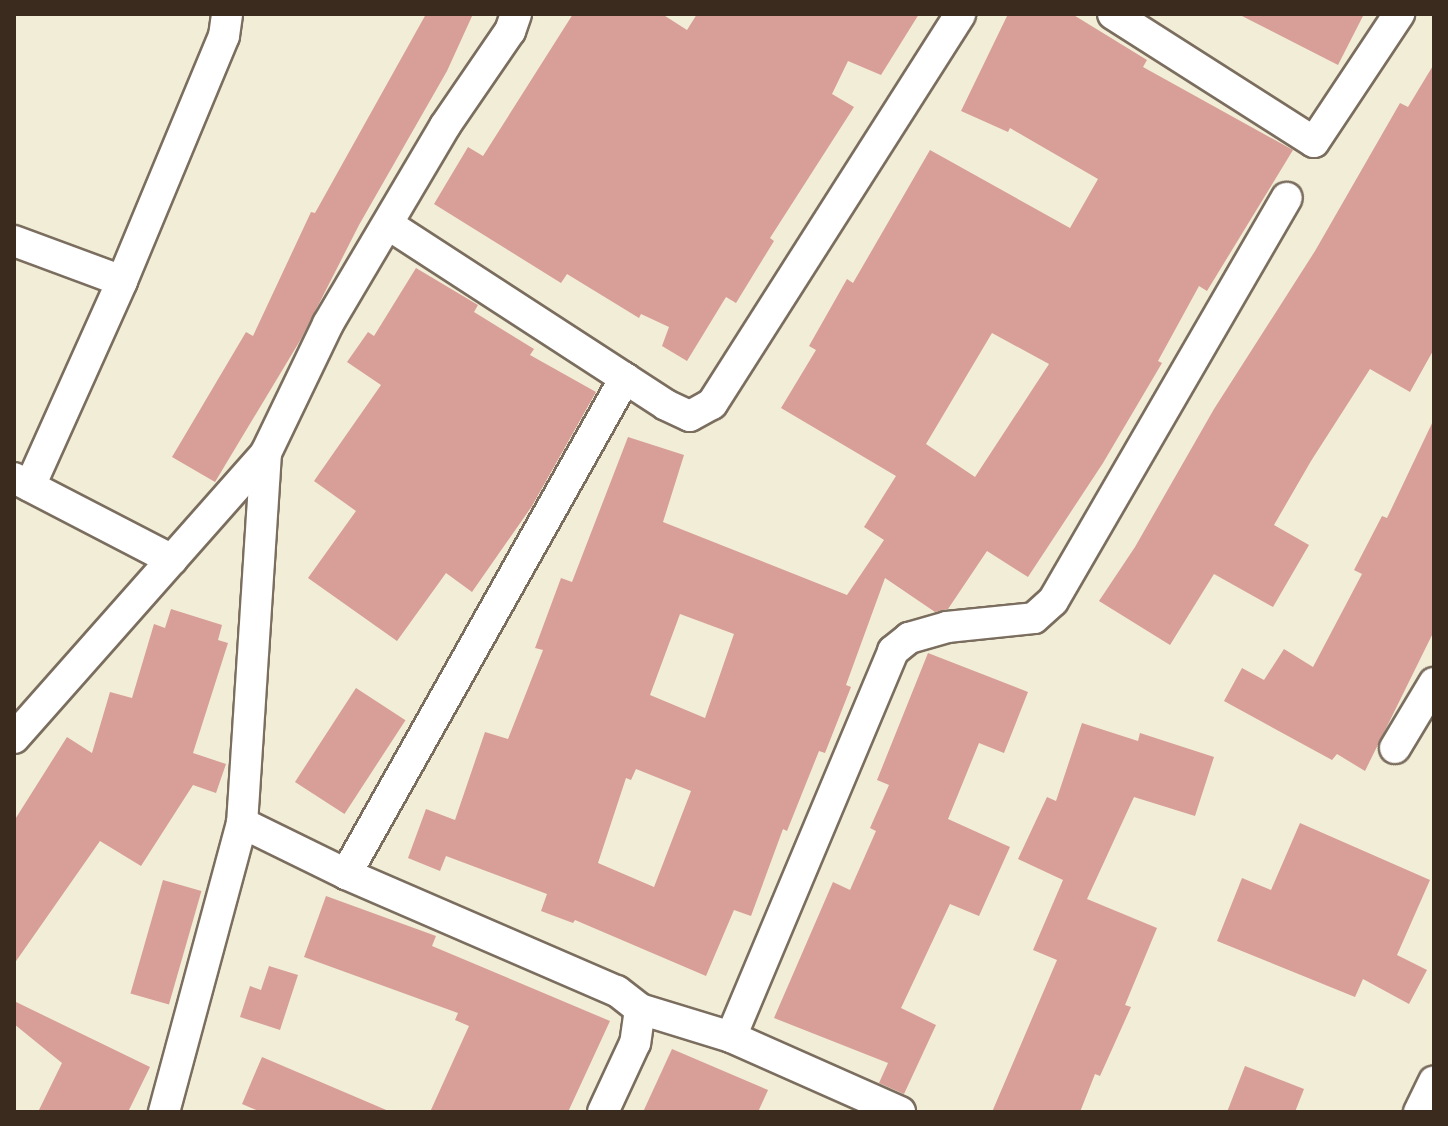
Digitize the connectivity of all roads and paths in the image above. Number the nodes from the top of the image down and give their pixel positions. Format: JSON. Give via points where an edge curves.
{"nodes":[{"id":1,"x":227,"y":14,"type":"edge"},
{"id":2,"x":516,"y":14,"type":"edge"},
{"id":3,"x":960,"y":14,"type":"edge"},
{"id":4,"x":1113,"y":14,"type":"edge"},
{"id":5,"x":1399,"y":14,"type":"edge"},
{"id":6,"x":1287,"y":198,"type":"dead end"},
{"id":7,"x":389,"y":225,"type":"junction"},
{"id":8,"x":14,"y":241,"type":"edge"},
{"id":9,"x":122,"y":281,"type":"junction"},
{"id":10,"x":625,"y":378,"type":"junction"},
{"id":11,"x":266,"y":453,"type":"junction"},
{"id":12,"x":22,"y":482,"type":"edge"},
{"id":13,"x":172,"y":560,"type":"junction"},
{"id":14,"x":1434,"y":683,"type":"edge"},
{"id":15,"x":14,"y":738,"type":"edge"},
{"id":16,"x":1395,"y":748,"type":"dead end"},
{"id":17,"x":242,"y":823,"type":"junction"},
{"id":18,"x":346,"y":874,"type":"junction"},
{"id":19,"x":640,"y":1009,"type":"junction"},
{"id":20,"x":731,"y":1037,"type":"junction"},
{"id":21,"x":1434,"y":1081,"type":"edge"},
{"id":22,"x":164,"y":1112,"type":"edge"},
{"id":23,"x":603,"y":1112,"type":"edge"},
{"id":24,"x":900,"y":1112,"type":"edge"},
{"id":25,"x":1419,"y":1112,"type":"edge"}],
"edges":[{"from":1,"to":9,"type":"street","via":[[224,36]]},
{"from":2,"to":7,"type":"street"},
{"from":3,"to":10,"type":"street","via":[[712,404],[690,416]]},
{"from":4,"to":5,"type":"street","via":[[1314,142]]},
{"from":6,"to":20,"type":"street","via":[[1053,601],[1034,618],[947,627],[909,638],[893,651]]},
{"from":7,"to":10,"type":"street"},
{"from":7,"to":11,"type":"street","via":[[328,324]]},
{"from":8,"to":9,"type":"street"},
{"from":9,"to":12,"type":"street"},
{"from":10,"to":18,"type":"street"},
{"from":11,"to":13,"type":"street"},
{"from":11,"to":17,"type":"street"},
{"from":12,"to":13,"type":"street"},
{"from":13,"to":15,"type":"street"},
{"from":14,"to":16,"type":"street"},
{"from":17,"to":18,"type":"street"},
{"from":17,"to":22,"type":"street"},
{"from":18,"to":19,"type":"street","via":[[617,991]]},
{"from":19,"to":20,"type":"street"},
{"from":19,"to":23,"type":"street","via":[[635,1043]]},
{"from":20,"to":24,"type":"street"},
{"from":21,"to":25,"type":"street"}]}
